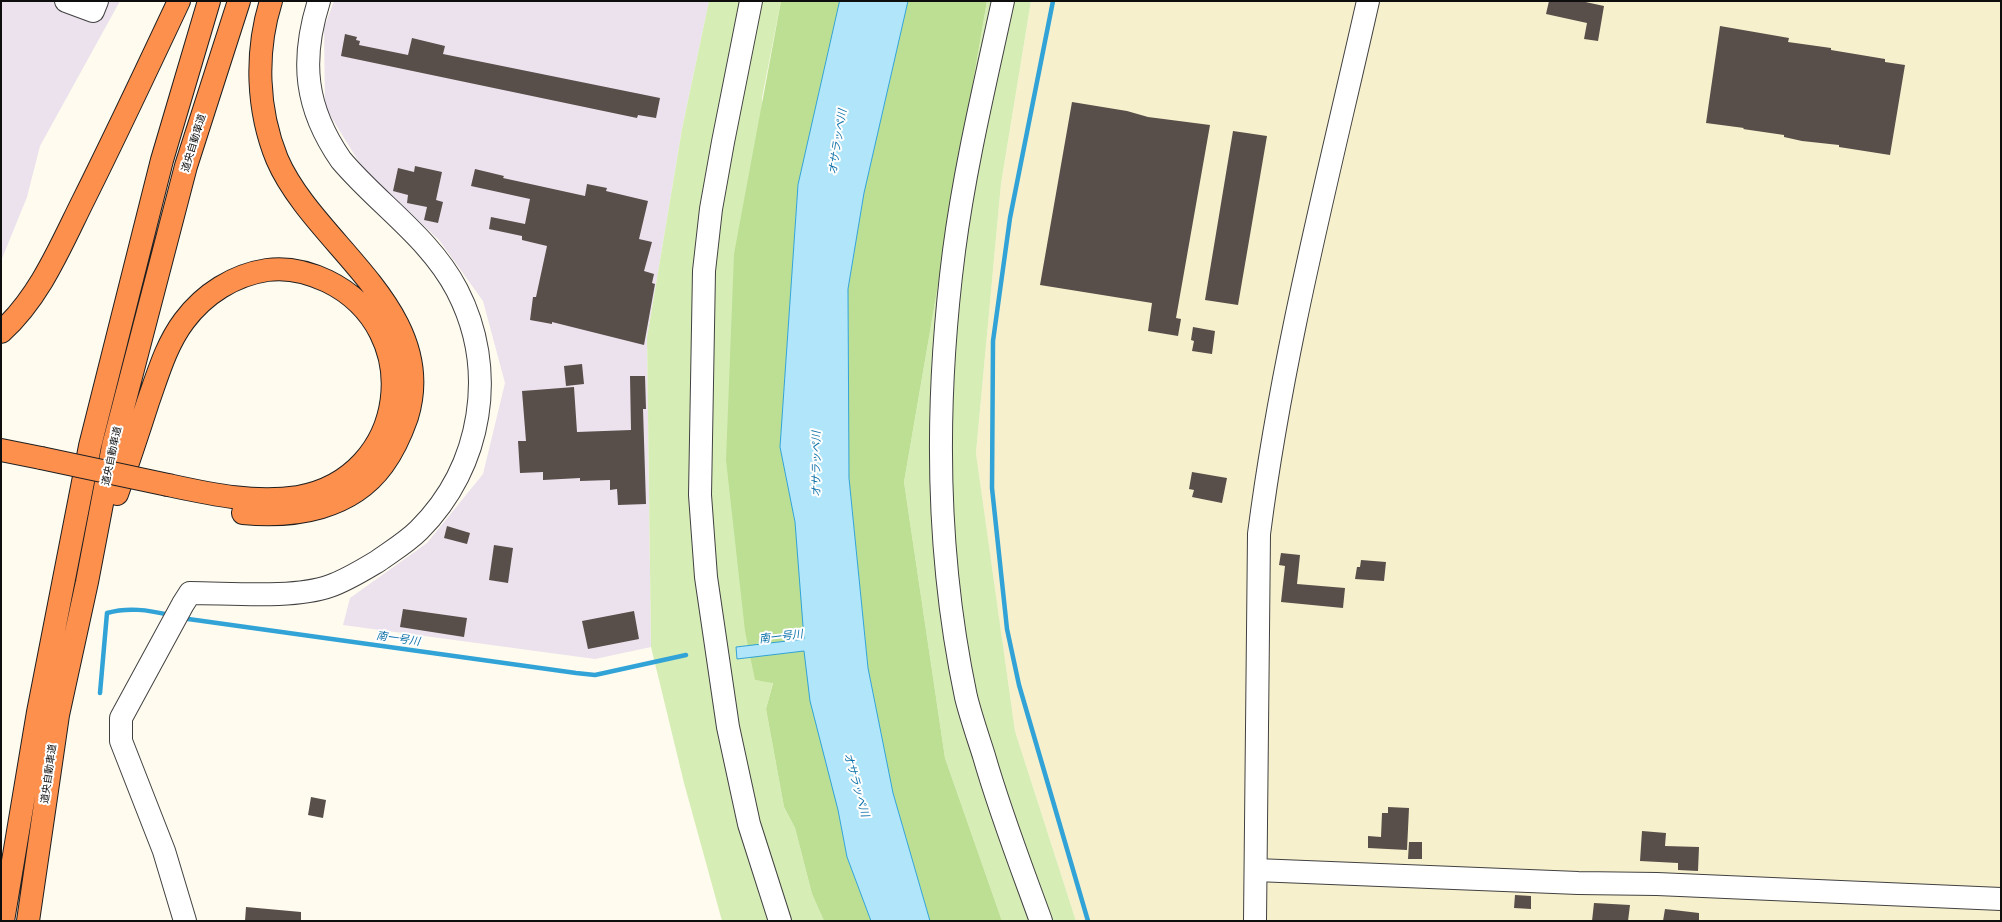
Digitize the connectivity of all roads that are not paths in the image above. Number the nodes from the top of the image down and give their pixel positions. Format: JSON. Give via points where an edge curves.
{"nodes":[{"id":1,"x":66,"y":1,"type":"edge"},
{"id":2,"x":97,"y":1,"type":"edge"},
{"id":3,"x":179,"y":1,"type":"edge"},
{"id":4,"x":209,"y":1,"type":"edge"},
{"id":5,"x":239,"y":1,"type":"edge"},
{"id":6,"x":271,"y":1,"type":"edge"},
{"id":7,"x":319,"y":1,"type":"edge"},
{"id":8,"x":751,"y":1,"type":"edge"},
{"id":9,"x":1003,"y":1,"type":"edge"},
{"id":10,"x":1368,"y":1,"type":"edge"},
{"id":11,"x":1,"y":332,"type":"edge"},
{"id":12,"x":1,"y":450,"type":"edge"},
{"id":13,"x":1,"y":465,"type":"edge"},
{"id":14,"x":40,"y":465,"type":"junction"},
{"id":15,"x":165,"y":492,"type":"junction"},
{"id":16,"x":88,"y":582,"type":"junction"},
{"id":17,"x":1256,"y":870,"type":"junction"},
{"id":18,"x":2001,"y":899,"type":"edge"},
{"id":19,"x":3,"y":921,"type":"edge"},
{"id":20,"x":28,"y":921,"type":"edge"},
{"id":21,"x":185,"y":921,"type":"edge"},
{"id":22,"x":780,"y":921,"type":"edge"},
{"id":23,"x":1041,"y":921,"type":"edge"},
{"id":24,"x":1255,"y":921,"type":"edge"}],
"edges":[{"from":1,"to":2,"type":"street","via":[[93,11]]},
{"from":3,"to":11,"type":"highway","via":[[124,119],[49,269],[18,314]]},
{"from":4,"to":19,"type":"highway","name":"道央自動車道","via":[[162,160],[90,446],[38,712]]},
{"from":5,"to":16,"type":"highway","name":"道央自動車道","via":[[182,181],[113,446]]},
{"from":6,"to":15,"type":"highway","via":[[260,70],[269,135],[290,183],[377,292],[398,325],[413,380],[409,409],[397,444],[379,471],[361,488],[340,501],[306,511],[278,515],[228,512]]},
{"from":7,"to":21,"type":"street","via":[[312,24],[307,66],[311,100],[317,117],[329,143],[352,174],[428,248],[458,291],[470,321],[479,358],[481,381],[478,419],[458,477],[433,514],[407,541],[368,568],[330,586],[309,592],[190,592],[120,718],[121,741],[164,851]]},
{"from":8,"to":22,"type":"street","via":[[723,142],[704,271],[700,495],[706,577],[728,727],[749,824]]},
{"from":9,"to":23,"type":"street","via":[[975,129],[954,251],[943,375],[941,466],[948,591],[967,699],[1000,810]]},
{"from":10,"to":17,"type":"street","via":[[1297,315],[1266,478],[1259,541]]},
{"from":12,"to":14,"type":"highway"},
{"from":13,"to":14,"type":"highway"},
{"from":14,"to":15,"type":"highway","bridge":true},
{"from":15,"to":16,"type":"highway","via":[[262,500],[299,497],[330,485],[367,457],[380,438],[385,425],[393,398],[394,383],[384,339],[362,306],[343,290],[318,276],[274,269],[249,273],[235,279],[200,303],[175,335],[162,362]]},
{"from":16,"to":20,"type":"highway","name":"道央自動車道","via":[[58,715]]},
{"from":17,"to":18,"type":"street"},
{"from":17,"to":24,"type":"street"}]}
